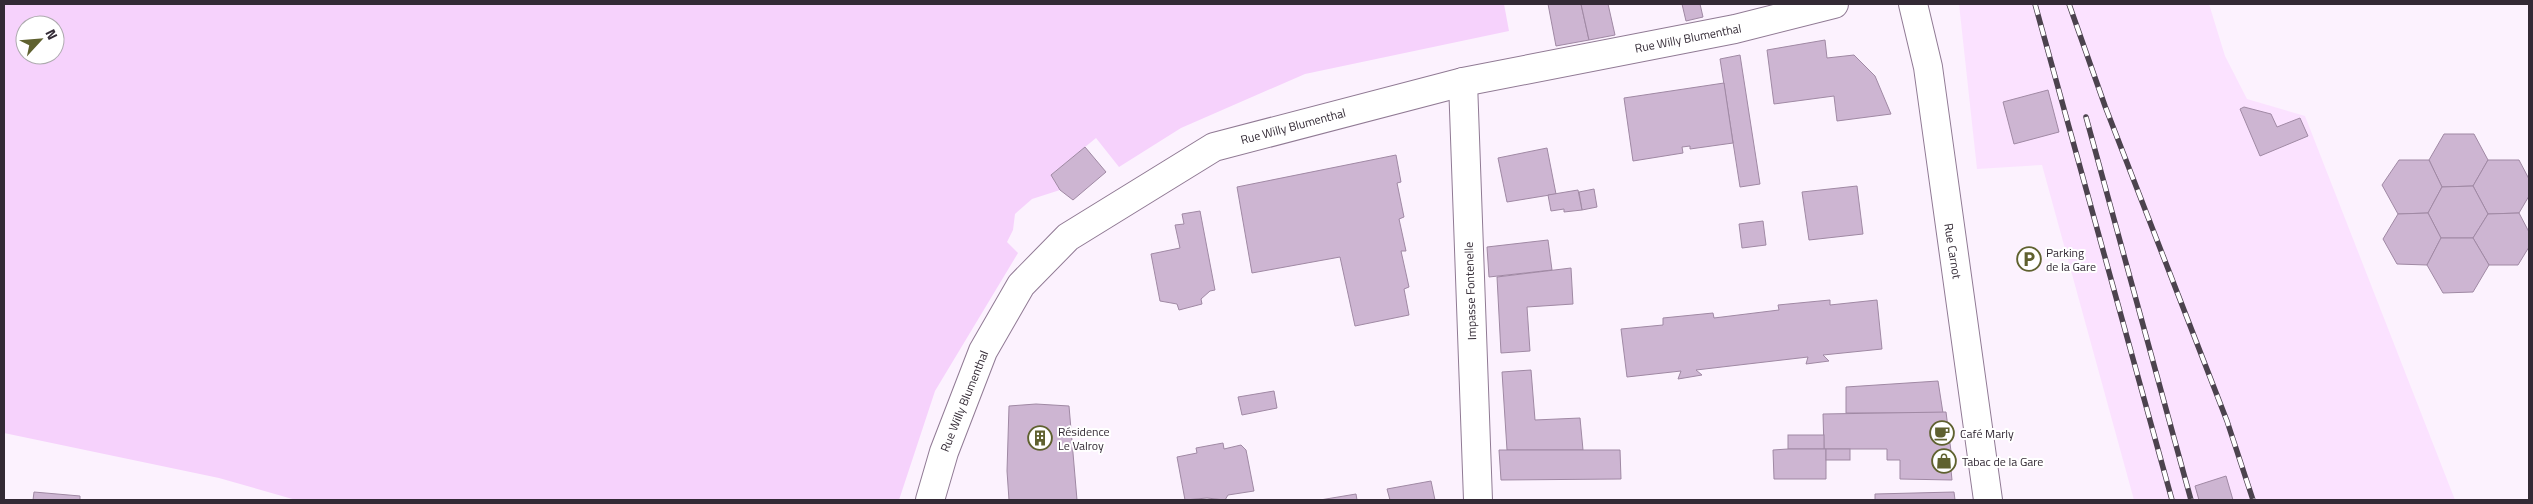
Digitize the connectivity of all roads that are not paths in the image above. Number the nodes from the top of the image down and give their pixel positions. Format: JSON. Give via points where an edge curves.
{"nodes":[{"id":1,"x":1834,"y":4,"type":"edge"},
{"id":2,"x":1913,"y":4,"type":"edge"},
{"id":3,"x":1463,"y":82,"type":"junction"},
{"id":4,"x":930,"y":500,"type":"edge"},
{"id":5,"x":1478,"y":500,"type":"edge"},
{"id":6,"x":1988,"y":500,"type":"edge"}],
"edges":[{"from":1,"to":3,"type":"main road","name":"Rue Willy Blumenthal","via":[[1735,29]]},
{"from":2,"to":6,"type":"main road","name":"Rue Carnot","via":[[1928,67]]},
{"from":3,"to":4,"type":"main road","name":"Rue Willy Blumenthal","via":[[1214,147],[1068,237],[1021,285],[983,351],[944,452]]},
{"from":3,"to":5,"type":"main road","name":"Impasse Fontenelle"}]}
